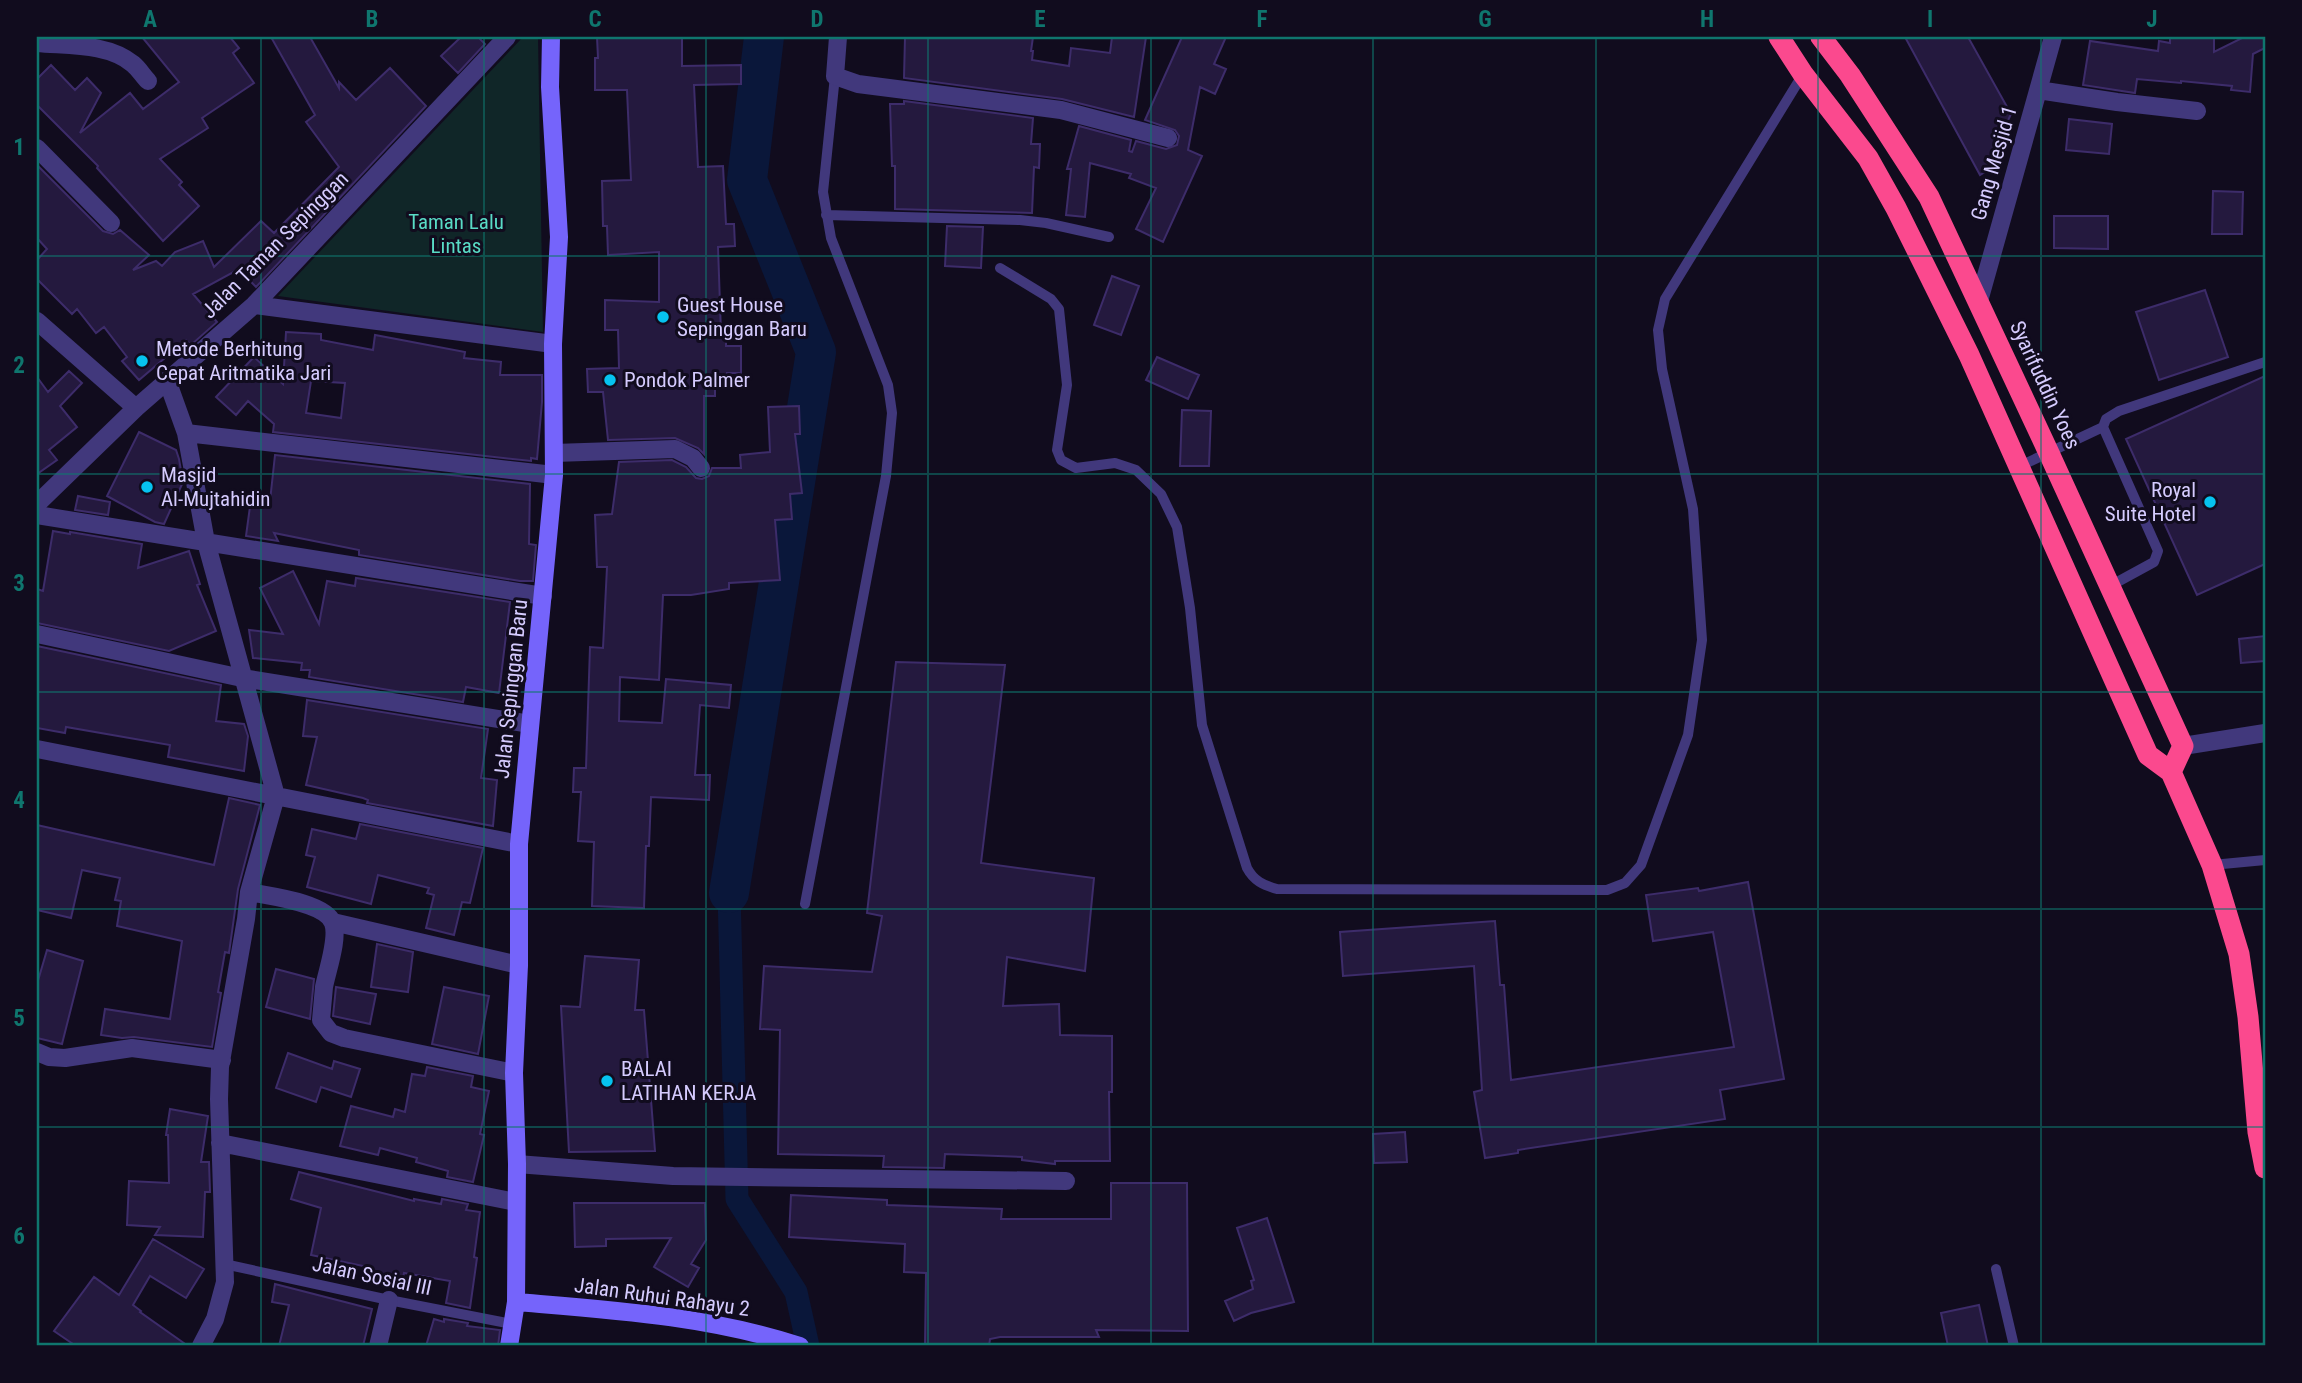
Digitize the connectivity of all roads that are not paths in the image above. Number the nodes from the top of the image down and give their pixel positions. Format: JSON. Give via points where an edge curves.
{"nodes":[{"id":1,"x":507,"y":37,"type":"edge"},
{"id":2,"x":551,"y":37,"type":"edge"},
{"id":3,"x":838,"y":37,"type":"edge"},
{"id":4,"x":1779,"y":37,"type":"edge"},
{"id":5,"x":1821,"y":37,"type":"edge"},
{"id":6,"x":2053,"y":37,"type":"edge"},
{"id":7,"x":37,"y":43,"type":"edge"},
{"id":8,"x":1803,"y":74,"type":"junction"},
{"id":9,"x":835,"y":76,"type":"junction"},
{"id":10,"x":148,"y":81,"type":"dead end"},
{"id":11,"x":2038,"y":90,"type":"junction"},
{"id":12,"x":2197,"y":111,"type":"dead end"},
{"id":13,"x":1168,"y":138,"type":"dead end"},
{"id":14,"x":37,"y":148,"type":"edge"},
{"id":15,"x":826,"y":215,"type":"junction"},
{"id":16,"x":111,"y":223,"type":"dead end"},
{"id":17,"x":1109,"y":237,"type":"dead end"},
{"id":18,"x":1000,"y":268,"type":"dead end"},
{"id":19,"x":1979,"y":301,"type":"junction"},
{"id":20,"x":254,"y":304,"type":"junction"},
{"id":21,"x":37,"y":321,"type":"edge"},
{"id":22,"x":553,"y":344,"type":"junction"},
{"id":23,"x":2265,"y":362,"type":"edge"},
{"id":24,"x":167,"y":380,"type":"junction"},
{"id":25,"x":136,"y":408,"type":"junction"},
{"id":26,"x":2103,"y":427,"type":"junction"},
{"id":27,"x":186,"y":433,"type":"junction"},
{"id":28,"x":2049,"y":451,"type":"junction"},
{"id":29,"x":554,"y":453,"type":"junction"},
{"id":30,"x":2020,"y":466,"type":"junction"},
{"id":31,"x":701,"y":468,"type":"dead end"},
{"id":32,"x":554,"y":475,"type":"junction"},
{"id":33,"x":37,"y":504,"type":"edge"},
{"id":34,"x":37,"y":515,"type":"edge"},
{"id":35,"x":206,"y":542,"type":"junction"},
{"id":36,"x":2110,"y":586,"type":"junction"},
{"id":37,"x":543,"y":596,"type":"junction"},
{"id":38,"x":37,"y":634,"type":"edge"},
{"id":39,"x":242,"y":678,"type":"junction"},
{"id":40,"x":530,"y":724,"type":"junction"},
{"id":41,"x":2265,"y":733,"type":"edge"},
{"id":42,"x":2183,"y":746,"type":"junction"},
{"id":43,"x":37,"y":749,"type":"edge"},
{"id":44,"x":2171,"y":772,"type":"junction"},
{"id":45,"x":276,"y":796,"type":"junction"},
{"id":46,"x":519,"y":844,"type":"junction"},
{"id":47,"x":2265,"y":860,"type":"edge"},
{"id":48,"x":2212,"y":865,"type":"junction"},
{"id":49,"x":249,"y":892,"type":"junction"},
{"id":50,"x":805,"y":904,"type":"dead end"},
{"id":51,"x":333,"y":922,"type":"junction"},
{"id":52,"x":519,"y":965,"type":"junction"},
{"id":53,"x":37,"y":1052,"type":"edge"},
{"id":54,"x":222,"y":1060,"type":"junction"},
{"id":55,"x":514,"y":1073,"type":"junction"},
{"id":56,"x":220,"y":1143,"type":"junction"},
{"id":57,"x":517,"y":1164,"type":"junction"},
{"id":58,"x":2265,"y":1168,"type":"edge"},
{"id":59,"x":1066,"y":1181,"type":"dead end"},
{"id":60,"x":516,"y":1202,"type":"junction"},
{"id":61,"x":224,"y":1264,"type":"junction"},
{"id":62,"x":1996,"y":1269,"type":"dead end"},
{"id":63,"x":389,"y":1300,"type":"junction"},
{"id":64,"x":516,"y":1302,"type":"junction"},
{"id":65,"x":512,"y":1324,"type":"junction"},
{"id":66,"x":201,"y":1346,"type":"edge"},
{"id":67,"x":378,"y":1346,"type":"edge"},
{"id":68,"x":509,"y":1346,"type":"edge"},
{"id":69,"x":800,"y":1346,"type":"edge"},
{"id":70,"x":2014,"y":1346,"type":"edge"}],
"edges":[{"from":1,"to":20,"type":"street","name":"Jalan Taman Sepinggan"},
{"from":2,"to":22,"type":"street","name":"Jalan Sepinggan Baru","via":[[559,237]]},
{"from":3,"to":9,"type":"street"},
{"from":4,"to":8,"type":"highway"},
{"from":5,"to":19,"type":"highway","name":"Syarifuddin Yoes","via":[[1929,197]]},
{"from":6,"to":11,"type":"street","name":"Gang Mesjid 1"},
{"from":7,"to":10,"type":"street","via":[[116,53]]},
{"from":8,"to":18,"type":"lane","via":[[1665,299],[1658,330],[1662,369],[1693,509],[1702,640],[1688,735],[1641,865],[1625,883],[1608,890],[1277,889],[1252,878],[1202,724],[1177,527],[1161,494],[1136,470],[1115,463],[1076,467],[1061,460],[1057,450],[1067,385],[1059,309],[1051,299]]},
{"from":8,"to":30,"type":"highway","via":[[1868,158],[1896,208]]},
{"from":9,"to":13,"type":"street","via":[[858,84],[1061,110]]},
{"from":9,"to":15,"type":"lane"},
{"from":11,"to":12,"type":"street"},
{"from":11,"to":19,"type":"street","name":"Gang Mesjid 1"},
{"from":14,"to":16,"type":"street"},
{"from":15,"to":17,"type":"lane","via":[[1046,222]]},
{"from":15,"to":50,"type":"lane","via":[[888,385],[892,413],[886,476]]},
{"from":19,"to":28,"type":"highway","name":"Syarifuddin Yoes"},
{"from":20,"to":22,"type":"street"},
{"from":20,"to":24,"type":"street","name":"Jalan Taman Sepinggan"},
{"from":21,"to":25,"type":"street"},
{"from":22,"to":29,"type":"street","name":"Jalan Sepinggan Baru"},
{"from":23,"to":26,"type":"lane","via":[[2119,411],[2106,419]]},
{"from":24,"to":25,"type":"street","name":"Jalan Taman Sepinggan"},
{"from":24,"to":27,"type":"street"},
{"from":25,"to":33,"type":"street","name":"Jalan Taman Sepinggan"},
{"from":26,"to":28,"type":"lane"},
{"from":26,"to":36,"type":"lane","via":[[2158,551],[2154,562]]},
{"from":27,"to":32,"type":"street"},
{"from":27,"to":35,"type":"street"},
{"from":28,"to":30,"type":"lane"},
{"from":28,"to":36,"type":"highway","name":"Syarifuddin Yoes"},
{"from":29,"to":31,"type":"street","via":[[675,449]]},
{"from":29,"to":32,"type":"street","name":"Jalan Sepinggan Baru"},
{"from":30,"to":44,"type":"highway","via":[[2148,755]]},
{"from":32,"to":37,"type":"street","name":"Jalan Sepinggan Baru"},
{"from":34,"to":35,"type":"street"},
{"from":35,"to":37,"type":"street"},
{"from":35,"to":39,"type":"street"},
{"from":36,"to":42,"type":"highway","name":"Syarifuddin Yoes"},
{"from":37,"to":40,"type":"street","name":"Jalan Sepinggan Baru"},
{"from":38,"to":39,"type":"street"},
{"from":39,"to":40,"type":"street"},
{"from":39,"to":45,"type":"street"},
{"from":40,"to":46,"type":"street","name":"Jalan Sepinggan Baru"},
{"from":41,"to":42,"type":"street"},
{"from":42,"to":44,"type":"highway"},
{"from":43,"to":45,"type":"street"},
{"from":44,"to":48,"type":"highway"},
{"from":45,"to":46,"type":"street"},
{"from":45,"to":49,"type":"street"},
{"from":46,"to":52,"type":"street","name":"Jalan Sepinggan Baru"},
{"from":47,"to":48,"type":"lane"},
{"from":48,"to":58,"type":"highway","via":[[2252,1016],[2258,1132]]},
{"from":49,"to":51,"type":"street","via":[[291,899],[325,912]]},
{"from":49,"to":54,"type":"street"},
{"from":51,"to":52,"type":"street"},
{"from":51,"to":55,"type":"street","via":[[321,1020],[331,1033]]},
{"from":52,"to":55,"type":"street","name":"Jalan Sepinggan Baru"},
{"from":53,"to":54,"type":"street","via":[[65,1058],[132,1048]]},
{"from":54,"to":56,"type":"street"},
{"from":55,"to":57,"type":"street","name":"Jalan Sepinggan Baru"},
{"from":56,"to":60,"type":"street"},
{"from":56,"to":61,"type":"street"},
{"from":57,"to":59,"type":"street","via":[[673,1176]]},
{"from":57,"to":60,"type":"street","name":"Jalan Sepinggan Baru"},
{"from":60,"to":64,"type":"street","name":"Jalan Sepinggan Baru"},
{"from":61,"to":63,"type":"lane","name":"Jalan Sosial III"},
{"from":61,"to":66,"type":"street","via":[[225,1282],[215,1319]]},
{"from":62,"to":70,"type":"lane"},
{"from":63,"to":65,"type":"lane","name":"Jalan Sosial III"},
{"from":63,"to":67,"type":"street"},
{"from":64,"to":65,"type":"street","name":"Jalan Sepinggan Baru"},
{"from":64,"to":69,"type":"street","name":"Jalan Ruhui Rahayu 2","via":[[628,1311],[766,1335]]},
{"from":65,"to":68,"type":"street","name":"Jalan Sepinggan Baru"}]}
